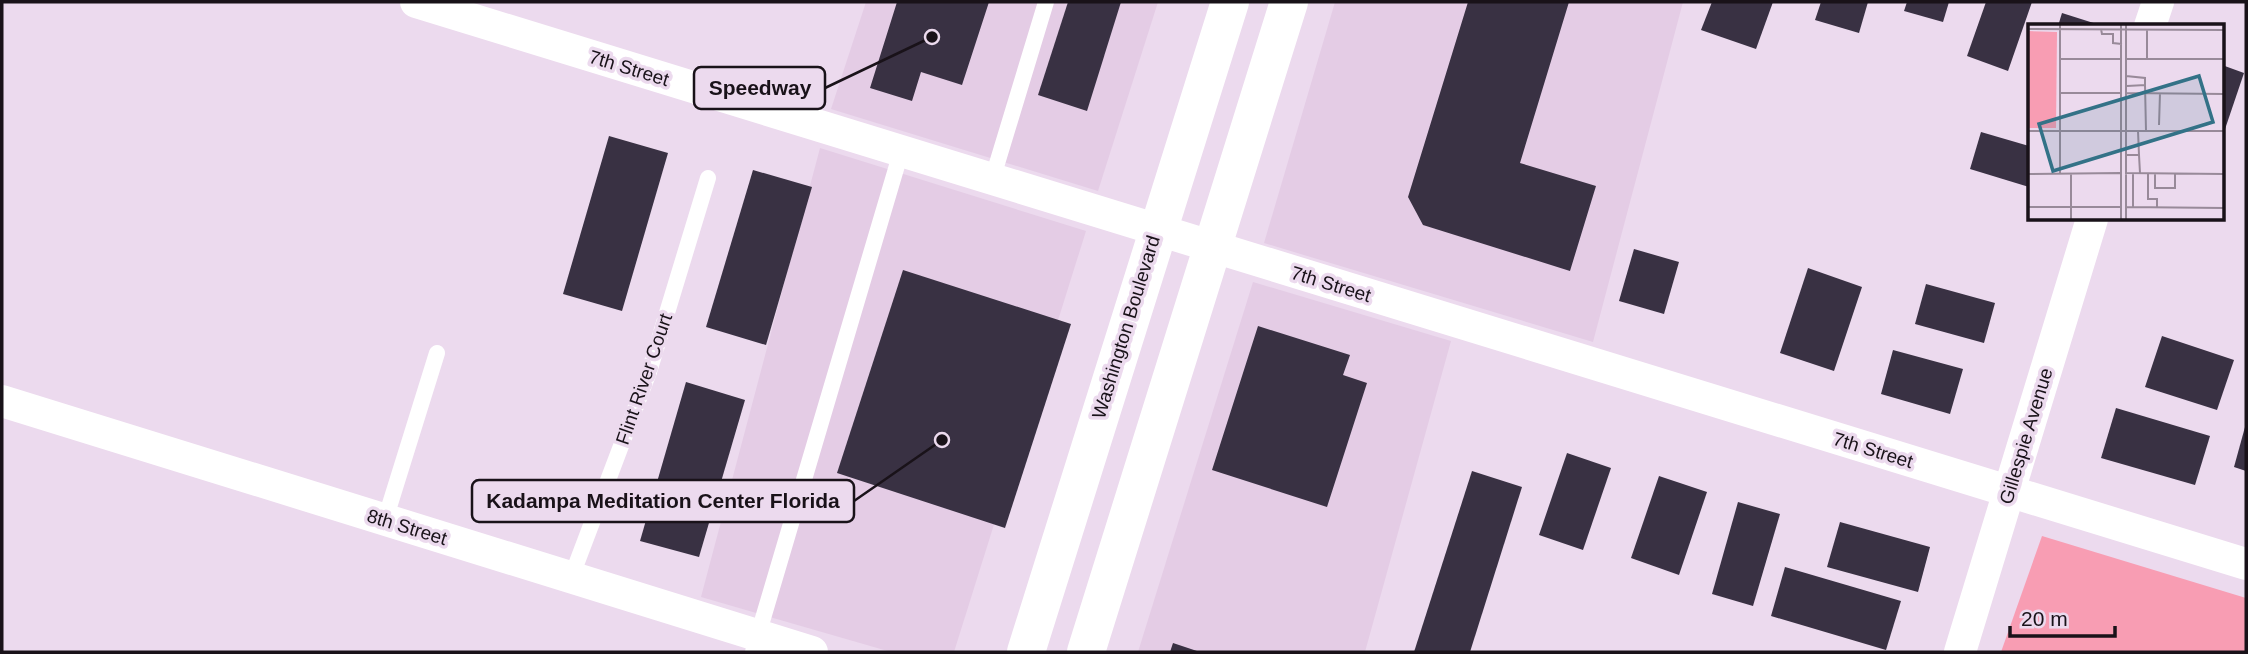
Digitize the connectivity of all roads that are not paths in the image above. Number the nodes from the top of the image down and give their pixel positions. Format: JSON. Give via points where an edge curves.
{"nodes":[{"id":1,"x":416,"y":2,"type":"edge"},
{"id":2,"x":1046,"y":2,"type":"edge"},
{"id":3,"x":1230,"y":2,"type":"edge"},
{"id":4,"x":1289,"y":2,"type":"edge"},
{"id":5,"x":2158,"y":2,"type":"edge"},
{"id":6,"x":2151,"y":24,"type":"edge"},
{"id":7,"x":901,"y":152,"type":"junction"},
{"id":8,"x":708,"y":178,"type":"dead end"},
{"id":9,"x":992,"y":180,"type":"junction"},
{"id":10,"x":2092,"y":220,"type":"edge"},
{"id":11,"x":1156,"y":230,"type":"junction"},
{"id":12,"x":1212,"y":247,"type":"junction"},
{"id":13,"x":438,"y":353,"type":"dead end"},
{"id":14,"x":2,"y":401,"type":"edge"},
{"id":15,"x":2009,"y":492,"type":"junction"},
{"id":16,"x":385,"y":520,"type":"junction"},
{"id":17,"x":2246,"y":564,"type":"edge"},
{"id":18,"x":571,"y":578,"type":"junction"},
{"id":19,"x":755,"y":644,"type":"edge"},
{"id":20,"x":813,"y":652,"type":"edge"},
{"id":21,"x":1026,"y":652,"type":"edge"},
{"id":22,"x":1086,"y":652,"type":"edge"},
{"id":23,"x":1960,"y":652,"type":"edge"}],
"edges":[{"from":1,"to":7,"type":"street","name":"7th Street"},
{"from":2,"to":9,"type":"lane"},
{"from":3,"to":11,"type":"main road","name":"Washington Boulevard"},
{"from":4,"to":12,"type":"main road"},
{"from":5,"to":6,"type":"street"},
{"from":7,"to":9,"type":"street","name":"7th Street"},
{"from":7,"to":19,"type":"lane"},
{"from":8,"to":18,"type":"lane","name":"Flint River Court","via":[[649,372]]},
{"from":9,"to":11,"type":"street","name":"7th Street"},
{"from":10,"to":15,"type":"street","name":"Gillespie Avenue"},
{"from":11,"to":12,"type":"street","name":"7th Street"},
{"from":11,"to":21,"type":"main road","name":"Washington Boulevard"},
{"from":12,"to":15,"type":"street","name":"7th Street"},
{"from":12,"to":22,"type":"main road"},
{"from":13,"to":16,"type":"lane"},
{"from":14,"to":16,"type":"street","name":"8th Street"},
{"from":15,"to":17,"type":"street","name":"7th Street"},
{"from":15,"to":23,"type":"street","name":"Gillespie Avenue"},
{"from":16,"to":18,"type":"street","name":"8th Street"},
{"from":18,"to":19,"type":"street","name":"8th Street"},
{"from":19,"to":20,"type":"street","name":"8th Street"}]}
